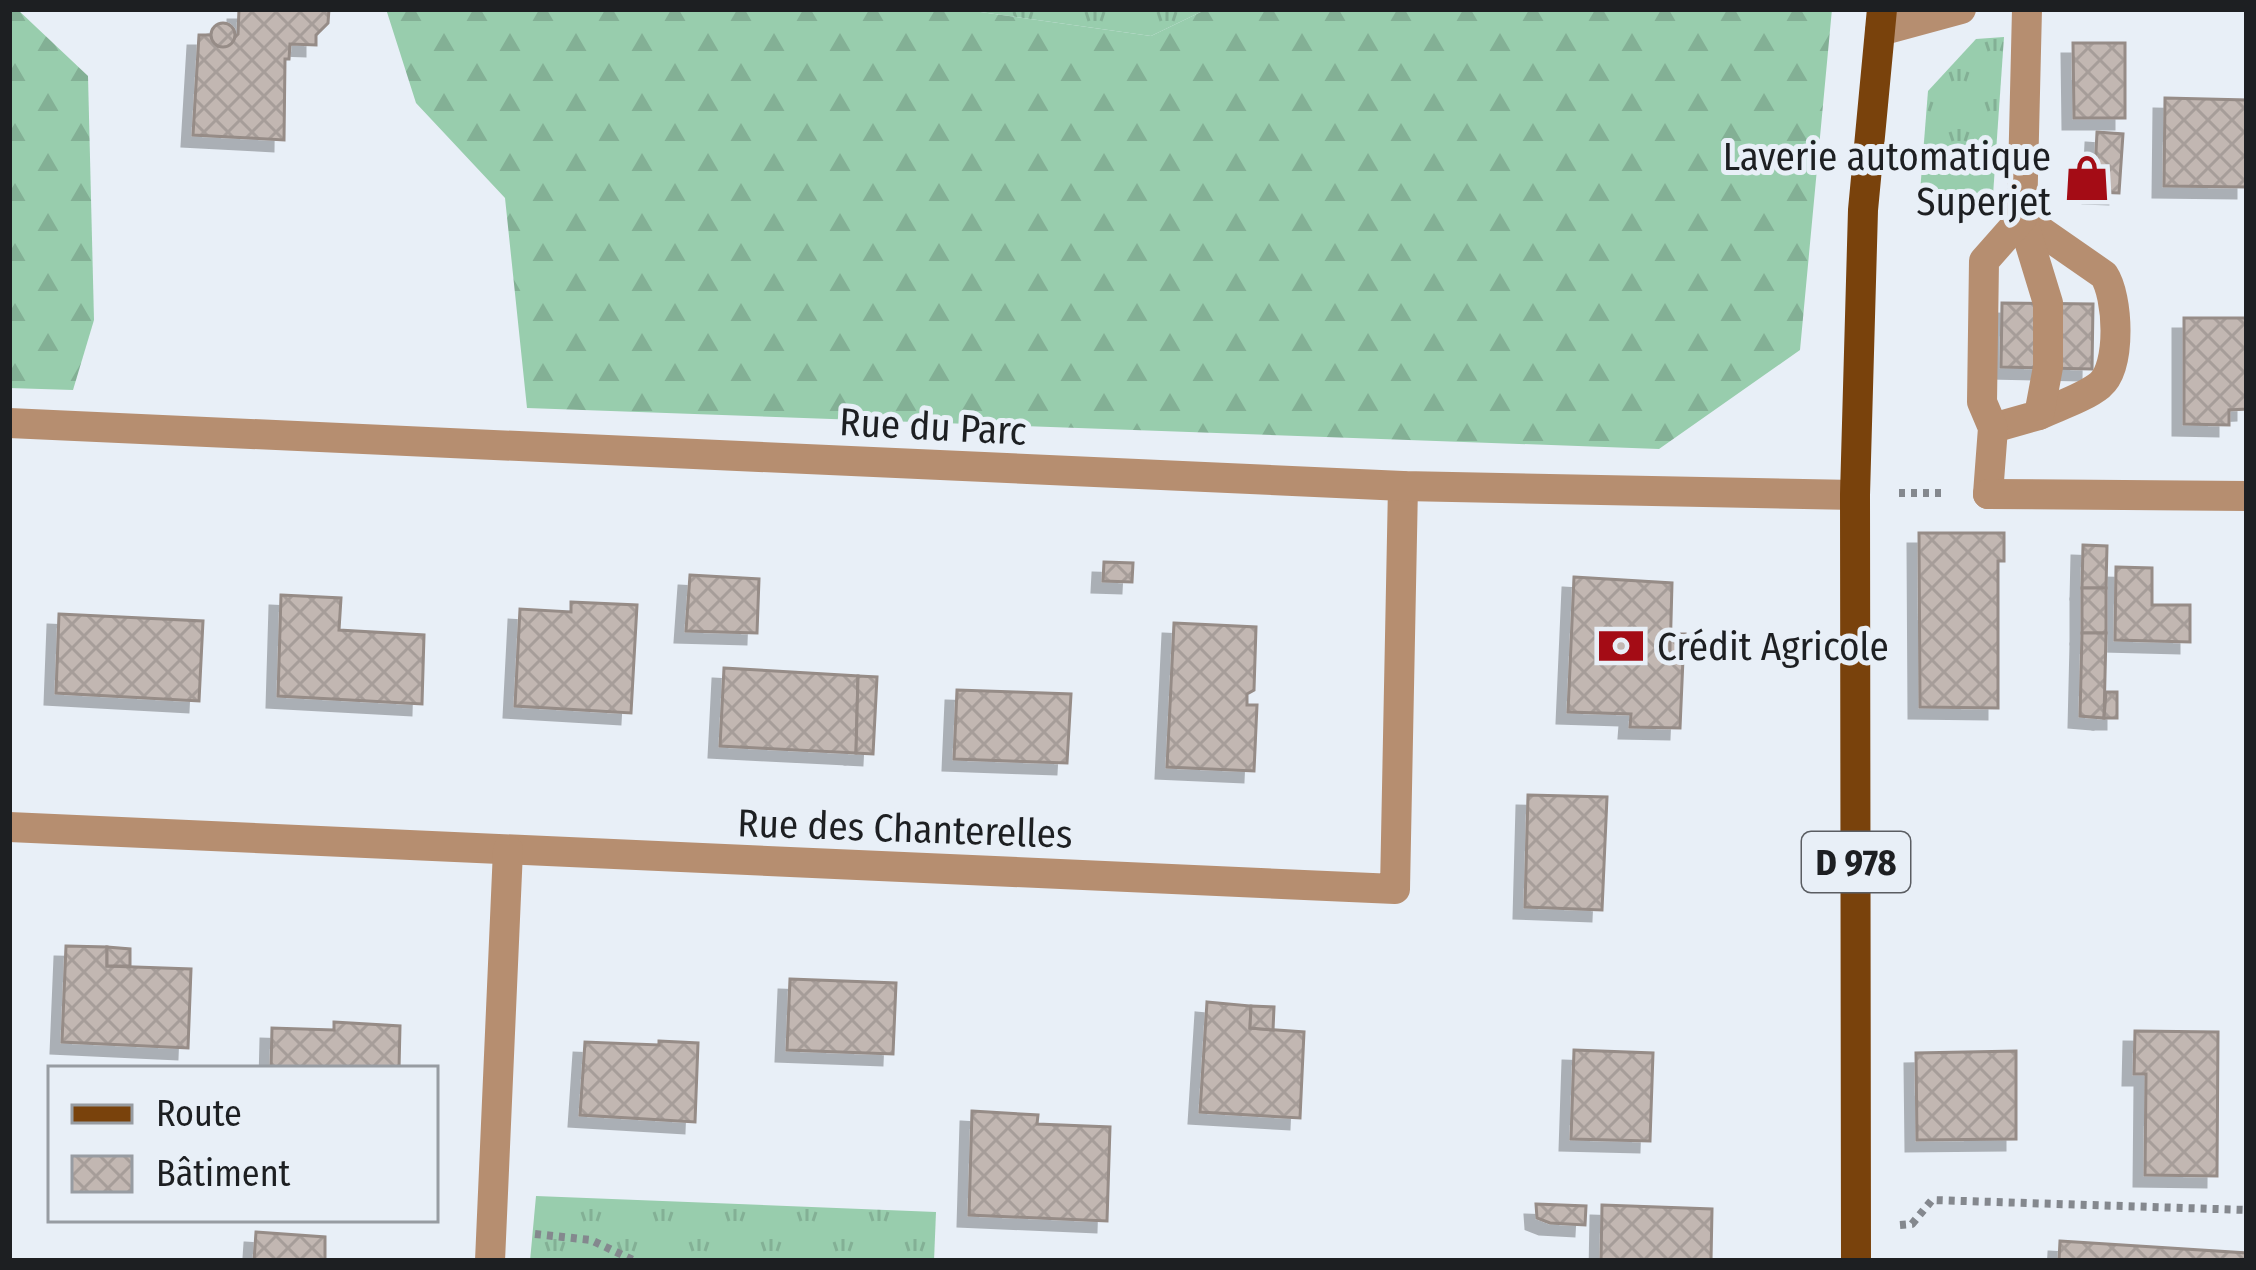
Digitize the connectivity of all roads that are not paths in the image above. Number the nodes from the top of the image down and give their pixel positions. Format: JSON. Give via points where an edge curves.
{"nodes":[{"id":1,"x":1961,"y":9,"type":"edge"},
{"id":2,"x":2027,"y":9,"type":"edge"},
{"id":3,"x":1881,"y":20,"type":"edge"},
{"id":4,"x":2022,"y":218,"type":"junction"},
{"id":5,"x":2039,"y":415,"type":"junction"},
{"id":6,"x":9,"y":424,"type":"edge"},
{"id":7,"x":1993,"y":428,"type":"junction"},
{"id":8,"x":1403,"y":486,"type":"junction"},
{"id":9,"x":1855,"y":495,"type":"junction"},
{"id":10,"x":2247,"y":496,"type":"edge"},
{"id":11,"x":9,"y":827,"type":"edge"},
{"id":12,"x":508,"y":850,"type":"junction"},
{"id":13,"x":490,"y":1261,"type":"edge"},
{"id":14,"x":1856,"y":1261,"type":"edge"}],
"edges":[{"from":1,"to":3,"type":"street"},
{"from":2,"to":4,"type":"street"},
{"from":3,"to":9,"type":"main road","number":"D 978","via":[[1863,210]]},
{"from":4,"to":5,"type":"street","via":[[2048,304]]},
{"from":4,"to":5,"type":"street","via":[[2113,288],[2114,359],[2106,376]]},
{"from":4,"to":7,"type":"street","via":[[1984,261],[1982,402]]},
{"from":5,"to":7,"type":"street"},
{"from":6,"to":8,"type":"street","name":"Rue du Parc"},
{"from":7,"to":10,"type":"street","via":[[1988,494]]},
{"from":8,"to":9,"type":"street","name":"Rue du Parc"},
{"from":8,"to":12,"type":"street","name":"Rue des Chanterelles","via":[[1395,889]]},
{"from":9,"to":14,"type":"main road","number":"D 978"},
{"from":11,"to":12,"type":"street","name":"Rue des Chanterelles"},
{"from":12,"to":13,"type":"street"}]}
